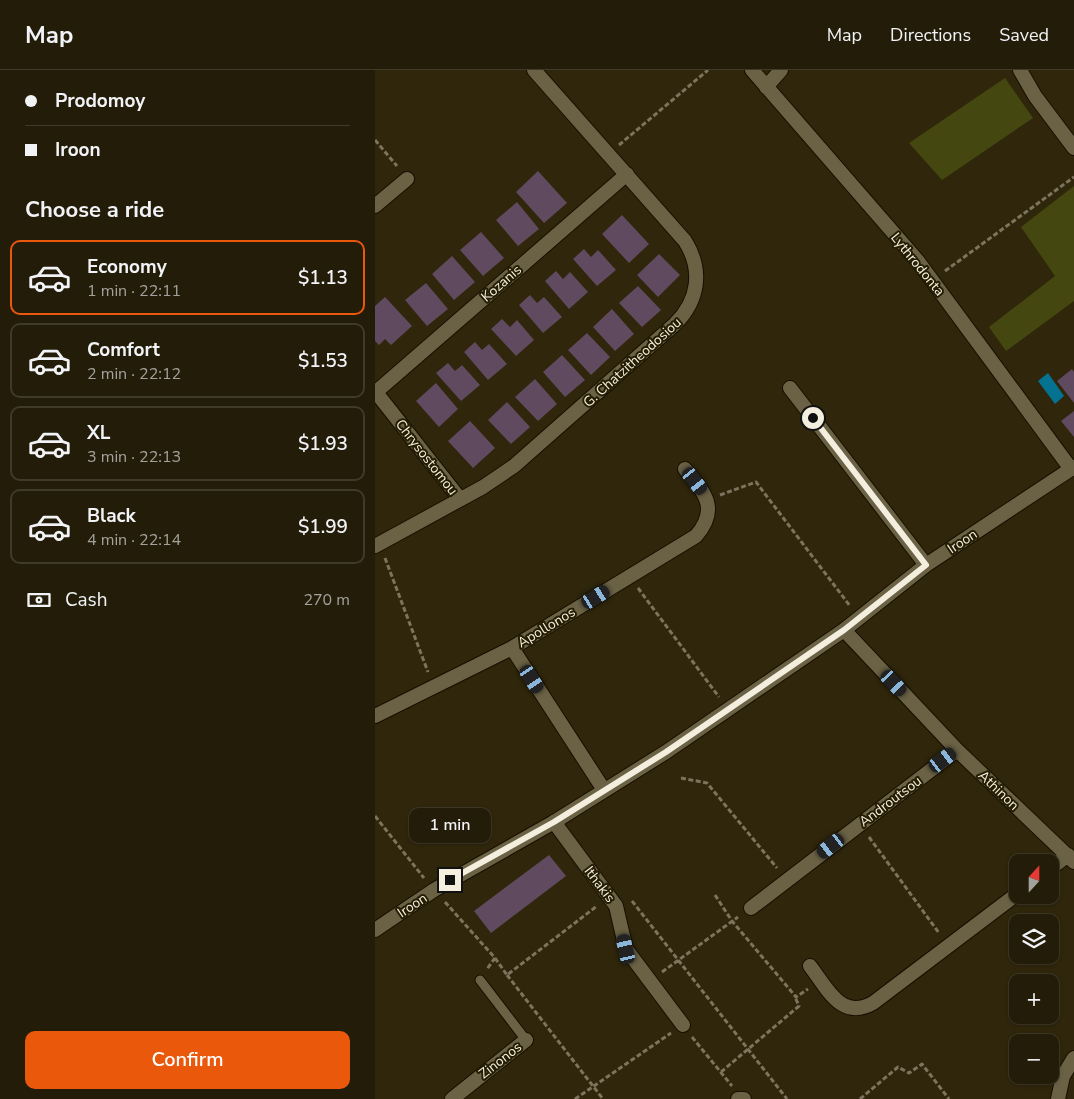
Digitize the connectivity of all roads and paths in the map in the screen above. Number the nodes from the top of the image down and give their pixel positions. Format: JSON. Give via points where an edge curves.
{"nodes":[{"id":1,"x":534,"y":70,"type":"edge"},
{"id":2,"x":708,"y":70,"type":"edge"},
{"id":3,"x":752,"y":70,"type":"edge"},
{"id":4,"x":781,"y":70,"type":"edge"},
{"id":5,"x":1020,"y":70,"type":"edge"},
{"id":6,"x":766,"y":87,"type":"junction"},
{"id":7,"x":375,"y":140,"type":"edge"},
{"id":8,"x":1074,"y":148,"type":"edge"},
{"id":9,"x":609,"y":154,"type":"junction"},
{"id":10,"x":627,"y":174,"type":"junction"},
{"id":11,"x":1074,"y":178,"type":"edge"},
{"id":12,"x":407,"y":179,"type":"joint"},
{"id":13,"x":375,"y":206,"type":"edge"},
{"id":14,"x":932,"y":280,"type":"junction"},
{"id":15,"x":790,"y":388,"type":"dead end"},
{"id":16,"x":375,"y":391,"type":"edge"},
{"id":17,"x":1073,"y":468,"type":"edge"},
{"id":18,"x":685,"y":469,"type":"dead end"},
{"id":19,"x":460,"y":499,"type":"junction"},
{"id":20,"x":707,"y":500,"type":"junction"},
{"id":21,"x":377,"y":545,"type":"edge"},
{"id":22,"x":926,"y":565,"type":"junction"},
{"id":23,"x":630,"y":577,"type":"junction"},
{"id":24,"x":860,"y":619,"type":"junction"},
{"id":25,"x":844,"y":630,"type":"junction"},
{"id":26,"x":512,"y":648,"type":"junction"},
{"id":27,"x":434,"y":686,"type":"junction"},
{"id":28,"x":728,"y":710,"type":"junction"},
{"id":29,"x":375,"y":716,"type":"edge"},
{"id":30,"x":957,"y":750,"type":"junction"},
{"id":31,"x":681,"y":778,"type":"dead end"},
{"id":32,"x":604,"y":790,"type":"junction"},
{"id":33,"x":554,"y":822,"type":"junction"},
{"id":34,"x":860,"y":824,"type":"junction"},
{"id":35,"x":1071,"y":858,"type":"edge"},
{"id":36,"x":1059,"y":864,"type":"edge"},
{"id":37,"x":787,"y":880,"type":"junction"},
{"id":38,"x":715,"y":895,"type":"dead end"},
{"id":39,"x":610,"y":897,"type":"junction"},
{"id":40,"x":1009,"y":900,"type":"edge"},
{"id":41,"x":751,"y":908,"type":"joint"},
{"id":42,"x":732,"y":921,"type":"junction"},
{"id":43,"x":375,"y":930,"type":"edge"},
{"id":44,"x":948,"y":946,"type":"junction"},
{"id":45,"x":495,"y":958,"type":"dead end"},
{"id":46,"x":679,"y":960,"type":"junction"},
{"id":47,"x":810,"y":966,"type":"dead end"},
{"id":48,"x":507,"y":975,"type":"junction"},
{"id":49,"x":480,"y":980,"type":"dead end"},
{"id":50,"x":650,"y":981,"type":"junction"},
{"id":51,"x":821,"y":981,"type":"junction"},
{"id":52,"x":794,"y":994,"type":"junction"},
{"id":53,"x":683,"y":1025,"type":"junction"},
{"id":54,"x":526,"y":1040,"type":"joint"},
{"id":55,"x":749,"y":1048,"type":"junction"},
{"id":56,"x":1074,"y":1058,"type":"edge"},
{"id":57,"x":721,"y":1072,"type":"junction"},
{"id":58,"x":593,"y":1086,"type":"junction"},
{"id":59,"x":452,"y":1099,"type":"edge"},
{"id":60,"x":575,"y":1099,"type":"edge"},
{"id":61,"x":603,"y":1099,"type":"edge"},
{"id":62,"x":737,"y":1099,"type":"edge"},
{"id":63,"x":743,"y":1099,"type":"edge"},
{"id":64,"x":787,"y":1099,"type":"edge"},
{"id":65,"x":860,"y":1099,"type":"edge"},
{"id":66,"x":949,"y":1099,"type":"edge"},
{"id":67,"x":1058,"y":1099,"type":"edge"}],
"edges":[{"from":1,"to":9,"type":"street","name":"G. Chatzitheodosiou"},
{"from":2,"to":9,"type":"path"},
{"from":3,"to":6,"type":"street","name":"Lythrodonta"},
{"from":4,"to":6,"type":"street"},
{"from":5,"to":8,"type":"street"},
{"from":6,"to":14,"type":"street","name":"Lythrodonta"},
{"from":7,"to":12,"type":"path"},
{"from":9,"to":10,"type":"street","name":"G. Chatzitheodosiou"},
{"from":10,"to":16,"type":"street","name":"Kozanis"},
{"from":10,"to":19,"type":"street","name":"G. Chatzitheodosiou","via":[[693,254],[697,282],[691,304],[675,324],[527,456]]},
{"from":11,"to":14,"type":"path"},
{"from":12,"to":13,"type":"street"},
{"from":14,"to":17,"type":"street","name":"Lythrodonta"},
{"from":15,"to":22,"type":"street"},
{"from":16,"to":19,"type":"street","name":"Chrysostomou"},
{"from":17,"to":22,"type":"street","name":"Iroon"},
{"from":18,"to":20,"type":"street"},
{"from":19,"to":21,"type":"street","name":"G. Chatzitheodosiou"},
{"from":20,"to":23,"type":"street","name":"Apollonos","via":[[708,516],[696,536]]},
{"from":20,"to":24,"type":"path","via":[[756,482]]},
{"from":21,"to":27,"type":"path"},
{"from":22,"to":24,"type":"street","name":"Iroon"},
{"from":23,"to":26,"type":"street","name":"Apollonos"},
{"from":23,"to":28,"type":"path"},
{"from":24,"to":25,"type":"street","name":"Iroon"},
{"from":25,"to":28,"type":"street","name":"Iroon"},
{"from":25,"to":30,"type":"street","name":"Athinon"},
{"from":26,"to":27,"type":"street","name":"Apollonos"},
{"from":26,"to":32,"type":"street"},
{"from":27,"to":29,"type":"street","name":"Apollonos"},
{"from":28,"to":32,"type":"street","name":"Iroon"},
{"from":30,"to":34,"type":"street","name":"Androutsou"},
{"from":30,"to":35,"type":"street","name":"Athinon"},
{"from":31,"to":37,"type":"path","via":[[707,783]]},
{"from":32,"to":33,"type":"street","name":"Iroon"},
{"from":33,"to":39,"type":"street","name":"Ithakis"},
{"from":33,"to":43,"type":"street","name":"Iroon","via":[[434,890]]},
{"from":34,"to":37,"type":"street","name":"Androutsou"},
{"from":34,"to":44,"type":"path"},
{"from":35,"to":36,"type":"street"},
{"from":37,"to":41,"type":"street","name":"Androutsou"},
{"from":38,"to":42,"type":"path"},
{"from":39,"to":46,"type":"path","via":[[629,898]]},
{"from":39,"to":48,"type":"path"},
{"from":39,"to":50,"type":"street","name":"Ithakis","via":[[616,906],[626,949]]},
{"from":40,"to":44,"type":"street"},
{"from":41,"to":42,"type":"path"},
{"from":42,"to":46,"type":"path"},
{"from":42,"to":52,"type":"path"},
{"from":44,"to":51,"type":"street","via":[[863,1008],[853,1010],[843,1006]]},
{"from":45,"to":48,"type":"path"},
{"from":46,"to":50,"type":"path"},
{"from":46,"to":55,"type":"path"},
{"from":47,"to":51,"type":"street"},
{"from":48,"to":58,"type":"path"},
{"from":49,"to":54,"type":"lane"},
{"from":50,"to":53,"type":"street","name":"Ithakis"},
{"from":51,"to":52,"type":"path","via":[[796,997]]},
{"from":52,"to":55,"type":"path","via":[[799,1006]]},
{"from":53,"to":57,"type":"path"},
{"from":53,"to":58,"type":"path"},
{"from":54,"to":59,"type":"street","name":"Zinonos"},
{"from":55,"to":57,"type":"path"},
{"from":55,"to":64,"type":"path"},
{"from":56,"to":67,"type":"street","via":[[1063,1076]]},
{"from":57,"to":63,"type":"path"},
{"from":58,"to":60,"type":"path"},
{"from":58,"to":61,"type":"path"},
{"from":62,"to":63,"type":"street"},
{"from":65,"to":66,"type":"path","via":[[898,1067],[909,1073],[922,1064]]}]}
